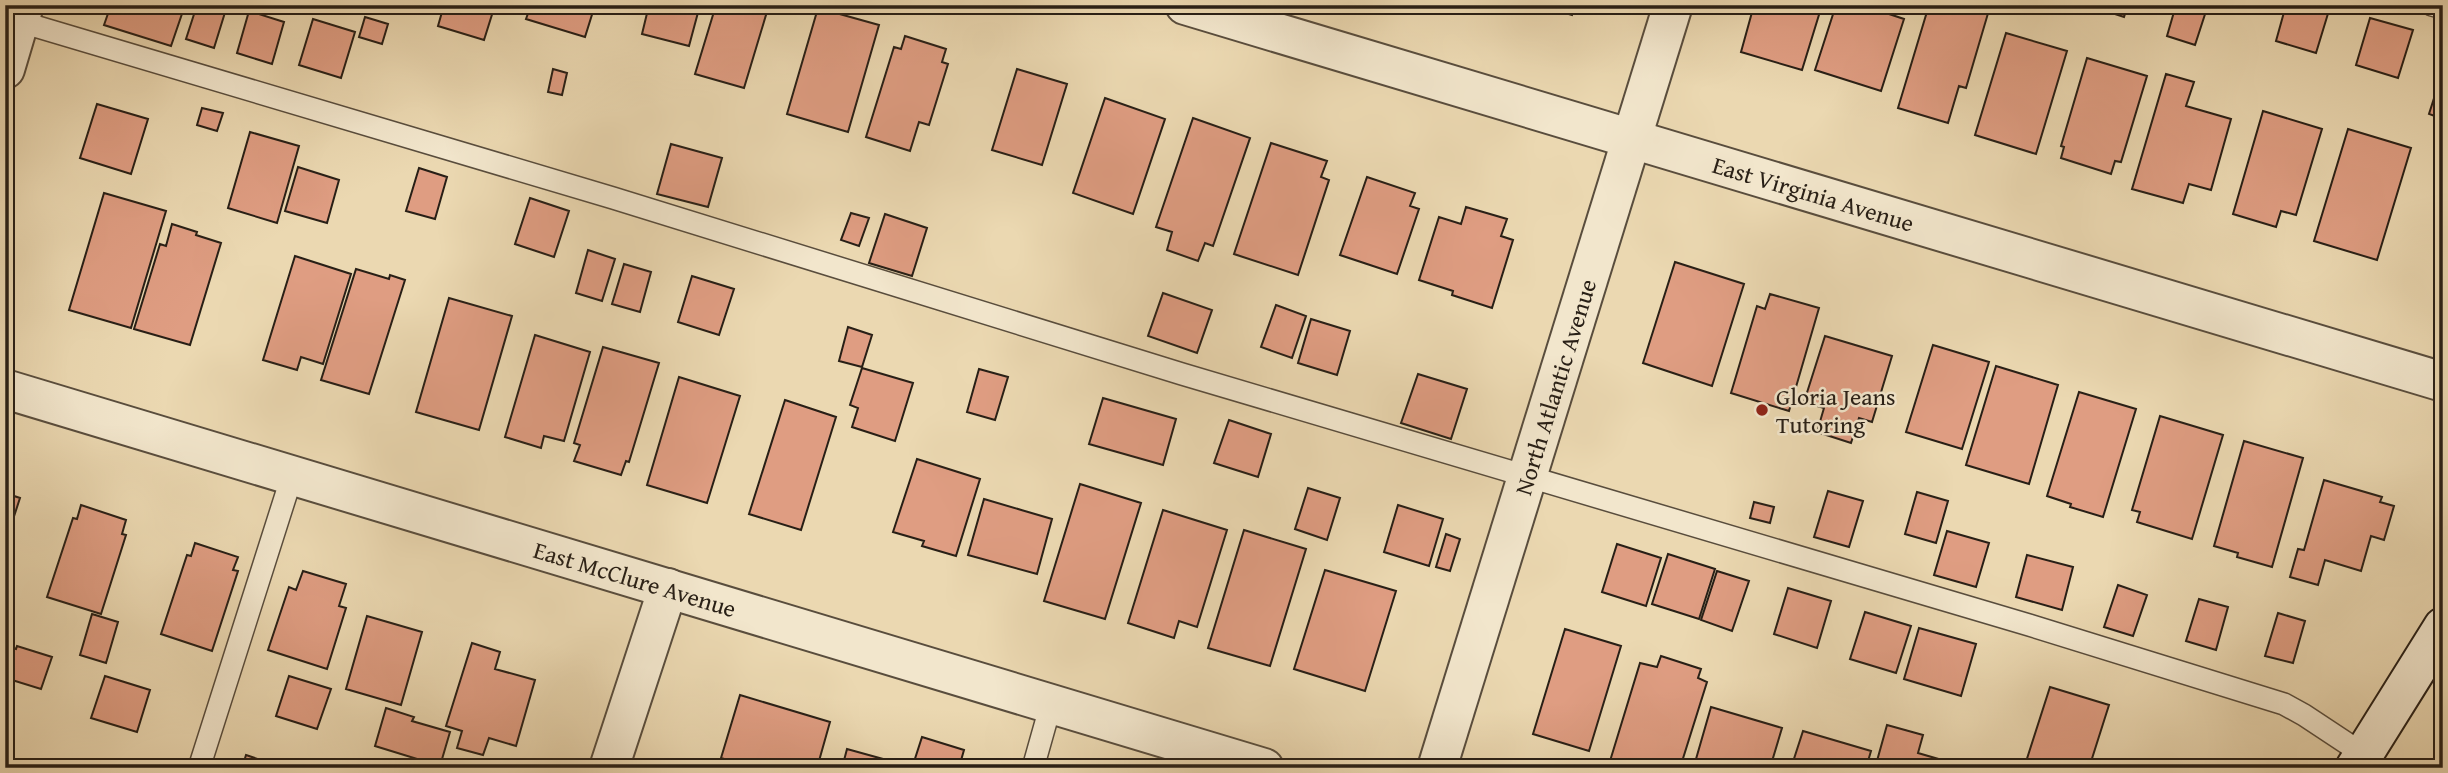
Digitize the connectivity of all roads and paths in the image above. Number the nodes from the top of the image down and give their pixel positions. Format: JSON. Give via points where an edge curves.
{"nodes":[{"id":1,"x":1185,"y":5,"type":"edge"},
{"id":2,"x":1673,"y":5,"type":"edge"},
{"id":3,"x":2432,"y":5,"type":"edge"},
{"id":4,"x":2443,"y":8,"type":"edge"},
{"id":5,"x":16,"y":15,"type":"edge"},
{"id":6,"x":5,"y":69,"type":"edge"},
{"id":7,"x":1632,"y":139,"type":"junction"},
{"id":8,"x":2443,"y":382,"type":"edge"},
{"id":9,"x":5,"y":389,"type":"edge"},
{"id":10,"x":292,"y":476,"type":"junction"},
{"id":11,"x":1527,"y":478,"type":"junction"},
{"id":12,"x":668,"y":588,"type":"junction"},
{"id":13,"x":2443,"y":627,"type":"edge"},
{"id":14,"x":1051,"y":704,"type":"junction"},
{"id":15,"x":2359,"y":761,"type":"edge"},
{"id":16,"x":199,"y":768,"type":"edge"},
{"id":17,"x":609,"y":768,"type":"edge"},
{"id":18,"x":1033,"y":768,"type":"edge"},
{"id":19,"x":1265,"y":768,"type":"edge"},
{"id":20,"x":1437,"y":768,"type":"edge"}],
"edges":[{"from":1,"to":7,"type":"street","name":"East Virginia Avenue"},
{"from":2,"to":7,"type":"street","name":"North Atlantic Avenue"},
{"from":3,"to":4,"type":"lane"},
{"from":5,"to":6,"type":"street"},
{"from":5,"to":11,"type":"lane"},
{"from":7,"to":8,"type":"street","name":"East Virginia Avenue"},
{"from":7,"to":11,"type":"street","name":"North Atlantic Avenue"},
{"from":9,"to":10,"type":"street","name":"East McClure Avenue"},
{"from":10,"to":12,"type":"street","name":"East McClure Avenue"},
{"from":10,"to":16,"type":"lane"},
{"from":11,"to":15,"type":"lane","via":[[2284,704]]},
{"from":11,"to":20,"type":"street","name":"North Atlantic Avenue"},
{"from":12,"to":14,"type":"street","name":"East McClure Avenue"},
{"from":12,"to":17,"type":"street"},
{"from":13,"to":15,"type":"street"},
{"from":14,"to":18,"type":"lane"},
{"from":14,"to":19,"type":"street","name":"East McClure Avenue"}]}
